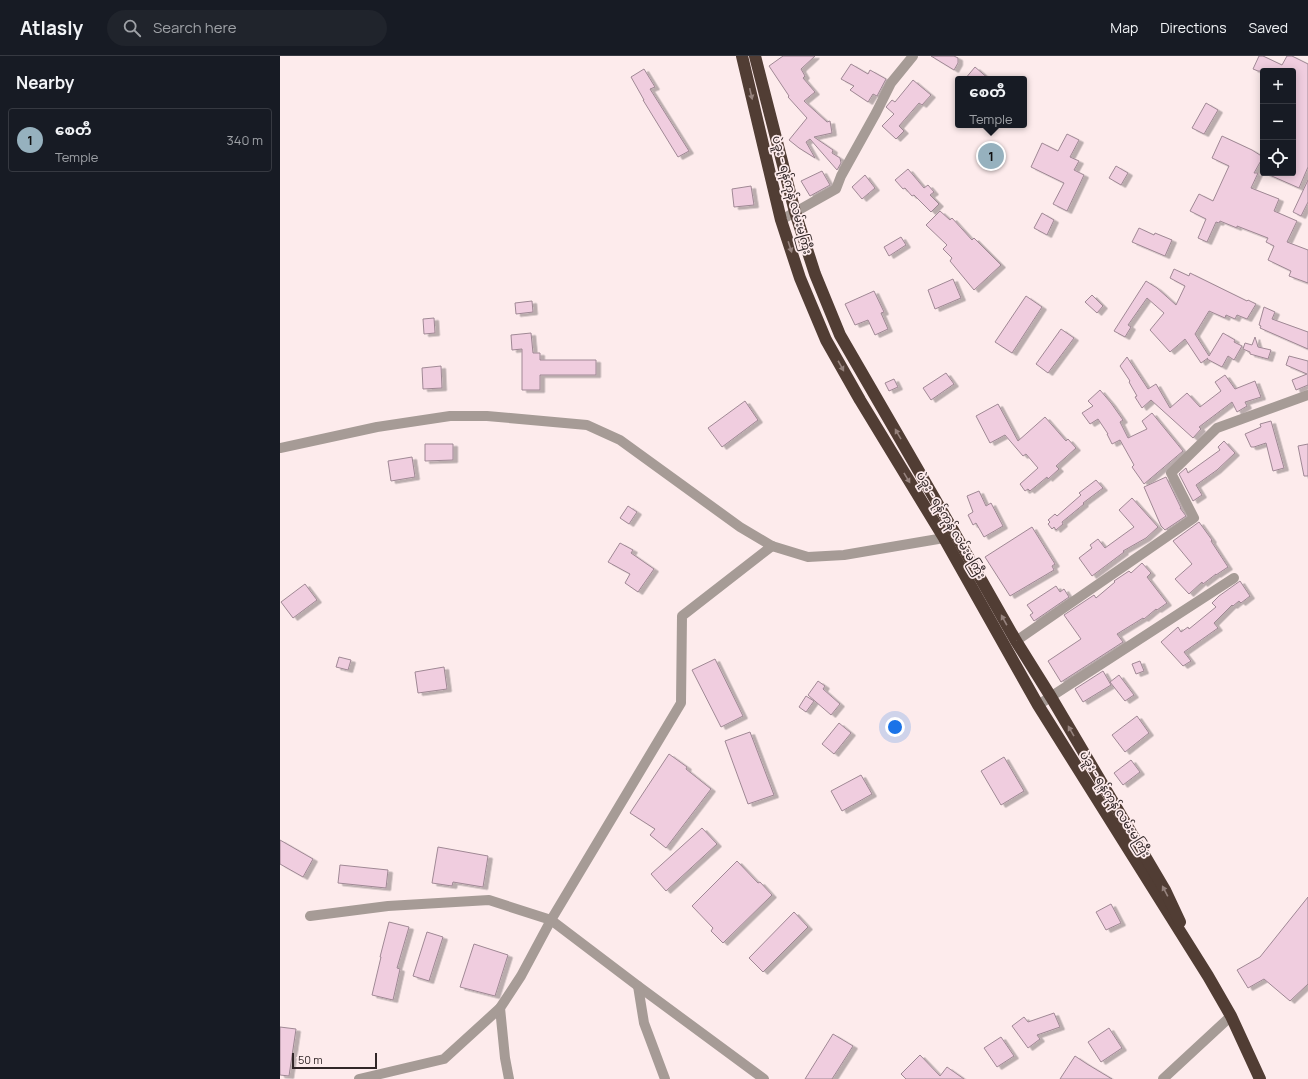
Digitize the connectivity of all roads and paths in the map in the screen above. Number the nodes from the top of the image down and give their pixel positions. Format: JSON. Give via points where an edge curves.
{"nodes":[{"id":1,"x":742,"y":56,"type":"edge"},
{"id":2,"x":913,"y":56,"type":"edge"},
{"id":3,"x":758,"y":57,"type":"edge"},
{"id":4,"x":795,"y":212,"type":"junction"},
{"id":5,"x":781,"y":220,"type":"junction"},
{"id":6,"x":1308,"y":395,"type":"edge"},
{"id":7,"x":280,"y":448,"type":"edge"},
{"id":8,"x":954,"y":532,"type":"junction"},
{"id":9,"x":944,"y":538,"type":"junction"},
{"id":10,"x":772,"y":546,"type":"junction"},
{"id":11,"x":1234,"y":578,"type":"dead end"},
{"id":12,"x":1016,"y":641,"type":"junction"},
{"id":13,"x":1051,"y":697,"type":"junction"},
{"id":14,"x":1038,"y":705,"type":"junction"},
{"id":15,"x":310,"y":916,"type":"dead end"},
{"id":16,"x":551,"y":920,"type":"junction"},
{"id":17,"x":1208,"y":976,"type":"junction"},
{"id":18,"x":638,"y":986,"type":"junction"},
{"id":19,"x":500,"y":1008,"type":"junction"},
{"id":20,"x":1231,"y":1016,"type":"junction"},
{"id":21,"x":359,"y":1079,"type":"edge"},
{"id":22,"x":509,"y":1079,"type":"edge"},
{"id":23,"x":665,"y":1079,"type":"edge"},
{"id":24,"x":764,"y":1079,"type":"edge"},
{"id":25,"x":1163,"y":1079,"type":"edge"},
{"id":26,"x":1260,"y":1079,"type":"edge"}],
"edges":[{"from":1,"to":5,"type":"highway","name":"ပဲခူး - ရန်ကုန် လမ်းမကြီး","one_way":true},
{"from":2,"to":4,"type":"street","via":[[891,83],[836,189]]},
{"from":3,"to":4,"type":"highway","name":"ပဲခူး - ရန်ကုန် လမ်းမကြီး"},
{"from":4,"to":5,"type":"street"},
{"from":8,"to":4,"type":"highway","name":"ပဲခူး - ရန်ကုန် လမ်းမကြီး","one_way":true,"via":[[840,335],[815,274]]},
{"from":5,"to":9,"type":"highway","name":"ပဲခူး - ရန်ကုန် လမ်းမကြီး","one_way":true,"via":[[800,278],[826,340]]},
{"from":6,"to":12,"type":"street","via":[[1217,428],[1171,473],[1194,518]]},
{"from":7,"to":10,"type":"street","via":[[377,427],[450,416],[488,416],[587,425],[620,440],[740,528]]},
{"from":8,"to":9,"type":"street"},
{"from":12,"to":8,"type":"highway","name":"ပဲခူး - ရန်ကုန် လမ်းမကြီး","one_way":true},
{"from":9,"to":10,"type":"street","via":[[844,555],[808,557]]},
{"from":9,"to":14,"type":"highway","name":"ပဲခူး - ရန်ကုန် လမ်းမကြီး"},
{"from":10,"to":16,"type":"street","via":[[682,616],[681,703]]},
{"from":11,"to":13,"type":"street"},
{"from":12,"to":13,"type":"highway","name":"ပဲခူး - ရန်ကုန် လမ်းမကြီး"},
{"from":13,"to":14,"type":"street"},
{"from":17,"to":13,"type":"highway","name":"ပဲခူး - ရန်ကုန် လမ်းမကြီး","one_way":true,"via":[[1165,890]]},
{"from":14,"to":17,"type":"highway","name":"ပဲခူး - ရန်ကုန် လမ်းမကြီး"},
{"from":15,"to":16,"type":"street","via":[[388,906],[489,900]]},
{"from":16,"to":18,"type":"street"},
{"from":16,"to":19,"type":"street","via":[[522,976]]},
{"from":17,"to":20,"type":"highway","name":"ပဲခူး - ရန်ကုန် လမ်းမကြီး"},
{"from":18,"to":23,"type":"street","via":[[644,1023]]},
{"from":18,"to":24,"type":"street"},
{"from":19,"to":21,"type":"street","via":[[444,1059]]},
{"from":19,"to":22,"type":"street"},
{"from":20,"to":25,"type":"street"},
{"from":20,"to":26,"type":"highway","name":"ပဲခူး - ရန်ကုန် လမ်းမကြီး"}]}
